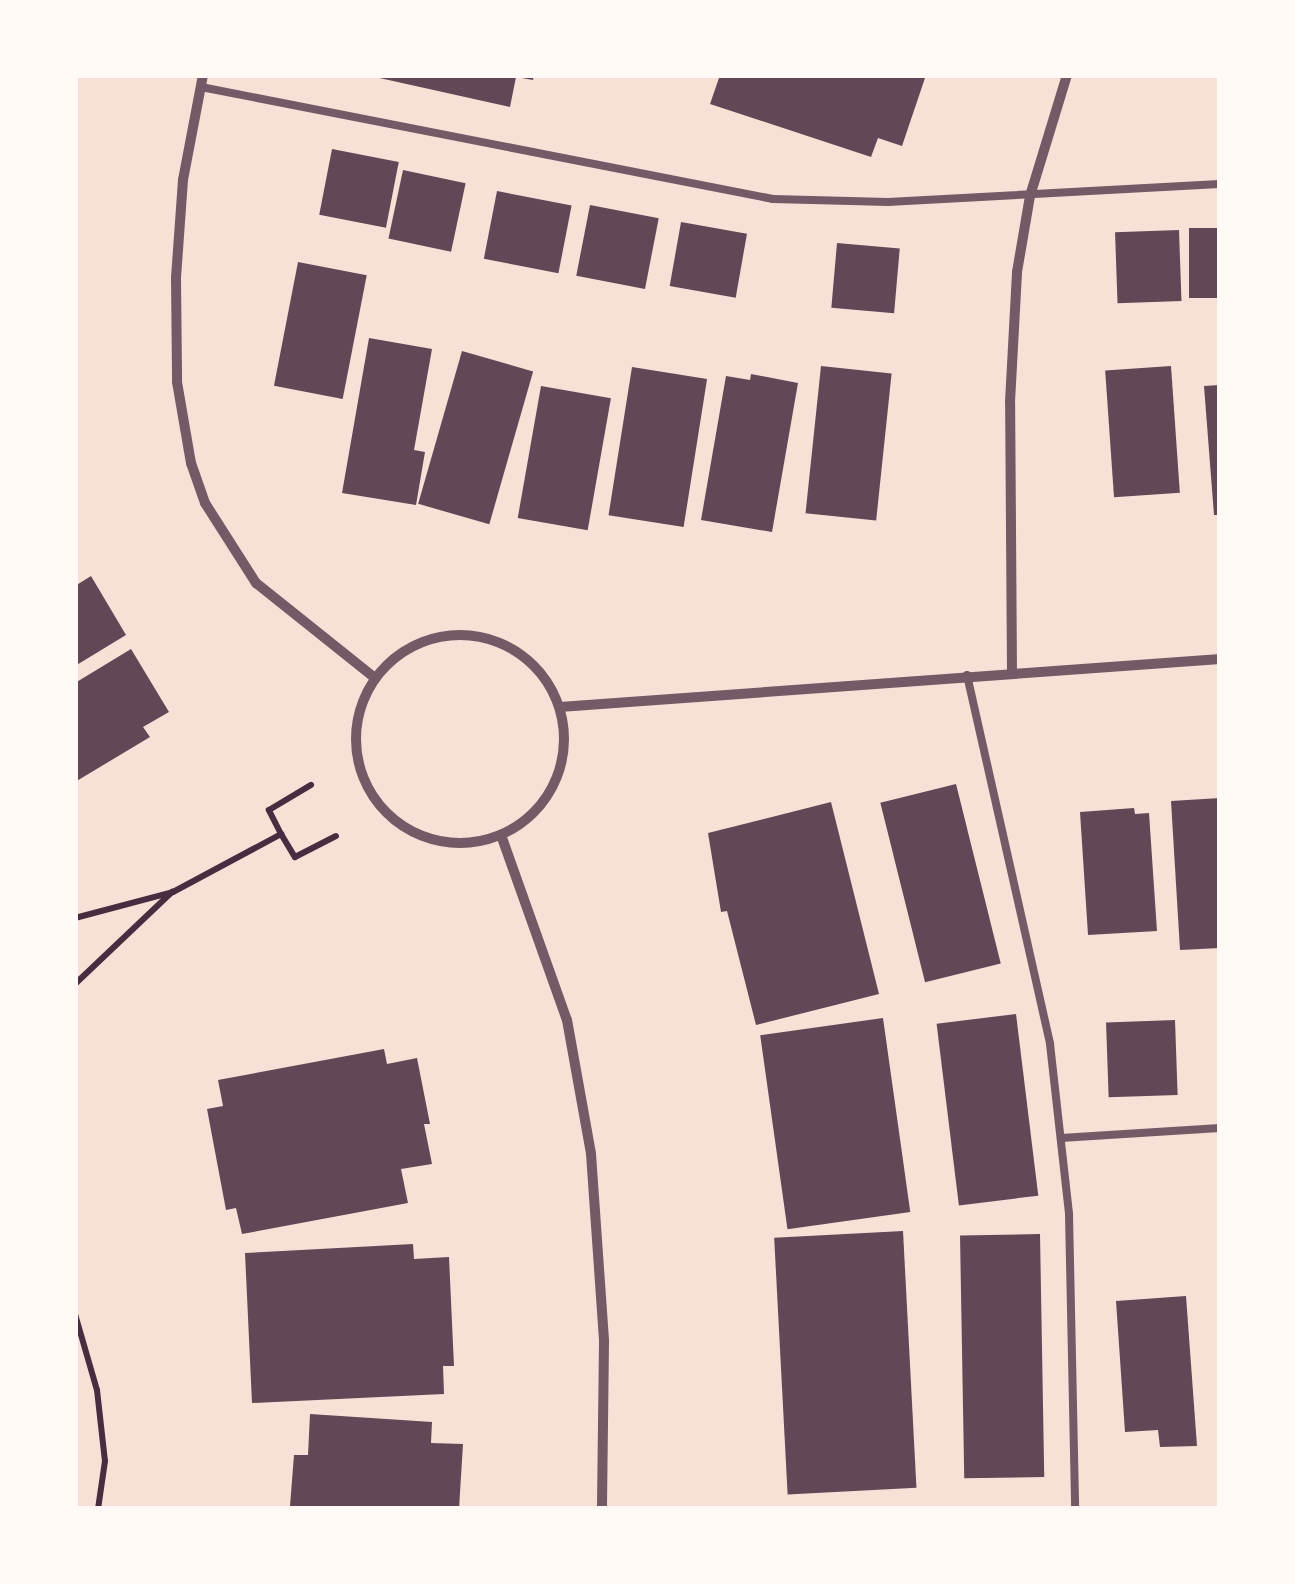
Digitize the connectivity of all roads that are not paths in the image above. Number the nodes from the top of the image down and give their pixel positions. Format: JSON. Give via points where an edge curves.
{"nodes":[{"id":1,"x":1067,"y":75,"type":"edge"},
{"id":2,"x":202,"y":81,"type":"edge"},
{"id":3,"x":1220,"y":184,"type":"edge"},
{"id":4,"x":1030,"y":196,"type":"junction"},
{"id":5,"x":1220,"y":659,"type":"edge"},
{"id":6,"x":1012,"y":673,"type":"junction"},
{"id":7,"x":967,"y":675,"type":"junction"},
{"id":8,"x":375,"y":678,"type":"junction"},
{"id":9,"x":560,"y":707,"type":"junction"},
{"id":10,"x":501,"y":836,"type":"junction"},
{"id":11,"x":1220,"y":1128,"type":"edge"},
{"id":12,"x":1060,"y":1138,"type":"junction"},
{"id":13,"x":602,"y":1509,"type":"edge"},
{"id":14,"x":1075,"y":1509,"type":"edge"}],
"edges":[{"from":1,"to":4,"type":"street"},
{"from":2,"to":4,"type":"lane","via":[[772,198]]},
{"from":2,"to":8,"type":"street","via":[[182,180],[176,278],[177,382],[191,463],[205,504],[256,583]]},
{"from":3,"to":4,"type":"lane"},
{"from":4,"to":6,"type":"street","via":[[1011,339]]},
{"from":5,"to":6,"type":"street"},
{"from":6,"to":7,"type":"street"},
{"from":7,"to":9,"type":"street"},
{"from":7,"to":12,"type":"lane","via":[[1050,1044]]},
{"from":8,"to":9,"type":"street","via":[[398,654],[460,634],[522,654],[546,678]]},
{"from":8,"to":10,"type":"street","via":[[360,708],[355,742],[378,804],[434,840],[468,844]]},
{"from":9,"to":10,"type":"street","via":[[565,737],[554,782],[528,819]]},
{"from":10,"to":13,"type":"street","via":[[567,1020],[588,1135],[604,1342]]},
{"from":11,"to":12,"type":"lane"},
{"from":12,"to":14,"type":"lane","via":[[1069,1214]]}]}
